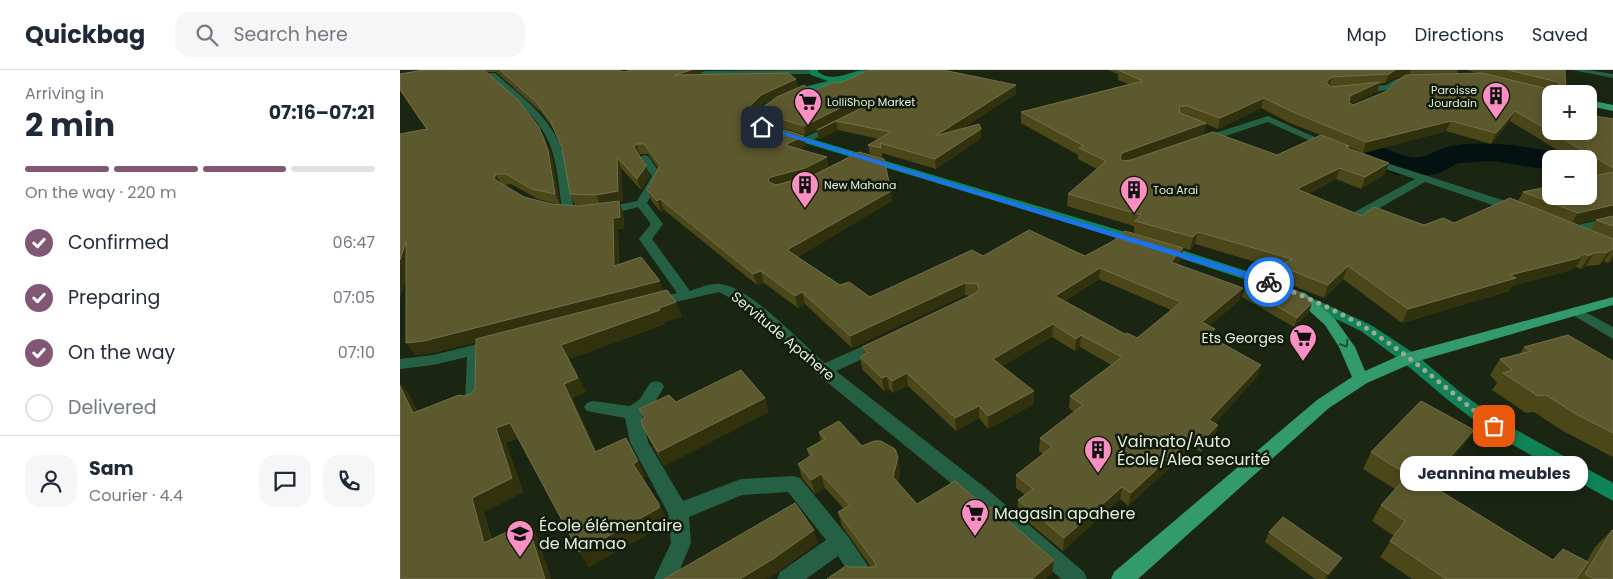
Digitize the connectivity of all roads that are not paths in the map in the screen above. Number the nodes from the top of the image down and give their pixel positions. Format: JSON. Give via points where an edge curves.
{"nodes":[{"id":1,"x":1574,"y":70,"type":"edge"},
{"id":2,"x":814,"y":73,"type":"edge"},
{"id":3,"x":873,"y":73,"type":"edge"},
{"id":4,"x":704,"y":74,"type":"edge"},
{"id":5,"x":857,"y":74,"type":"edge"},
{"id":6,"x":492,"y":75,"type":"edge"},
{"id":7,"x":1613,"y":76,"type":"edge"},
{"id":8,"x":1422,"y":79,"type":"edge"},
{"id":9,"x":1388,"y":88,"type":"junction"},
{"id":10,"x":808,"y":89,"type":"junction"},
{"id":11,"x":1348,"y":90,"type":"edge"},
{"id":12,"x":1380,"y":97,"type":"edge"},
{"id":13,"x":1597,"y":105,"type":"edge"},
{"id":14,"x":1613,"y":108,"type":"edge"},
{"id":15,"x":840,"y":123,"type":"edge"},
{"id":16,"x":1200,"y":127,"type":"edge"},
{"id":17,"x":1218,"y":135,"type":"junction"},
{"id":18,"x":805,"y":140,"type":"junction"},
{"id":19,"x":1234,"y":141,"type":"edge"},
{"id":20,"x":1191,"y":144,"type":"edge"},
{"id":21,"x":1343,"y":151,"type":"edge"},
{"id":22,"x":860,"y":156,"type":"junction"},
{"id":23,"x":1356,"y":156,"type":"edge"},
{"id":24,"x":644,"y":158,"type":"edge"},
{"id":25,"x":844,"y":165,"type":"edge"},
{"id":26,"x":1423,"y":179,"type":"junction"},
{"id":27,"x":641,"y":203,"type":"junction"},
{"id":28,"x":555,"y":210,"type":"edge"},
{"id":29,"x":594,"y":212,"type":"edge"},
{"id":30,"x":1525,"y":212,"type":"edge"},
{"id":31,"x":1351,"y":219,"type":"edge"},
{"id":32,"x":1613,"y":221,"type":"edge"},
{"id":33,"x":1586,"y":238,"type":"edge"},
{"id":34,"x":685,"y":294,"type":"junction"},
{"id":35,"x":1300,"y":296,"type":"junction"},
{"id":36,"x":1613,"y":301,"type":"edge"},
{"id":37,"x":639,"y":307,"type":"edge"},
{"id":38,"x":1576,"y":311,"type":"junction"},
{"id":39,"x":1613,"y":334,"type":"edge"},
{"id":40,"x":894,"y":338,"type":"edge"},
{"id":41,"x":511,"y":341,"type":"edge"},
{"id":42,"x":475,"y":350,"type":"junction"},
{"id":43,"x":1409,"y":358,"type":"junction"},
{"id":44,"x":402,"y":365,"type":"edge"},
{"id":45,"x":823,"y":370,"type":"junction"},
{"id":46,"x":1361,"y":379,"type":"junction"},
{"id":47,"x":656,"y":387,"type":"dead end"},
{"id":48,"x":474,"y":403,"type":"edge"},
{"id":49,"x":593,"y":407,"type":"dead end"},
{"id":50,"x":633,"y":413,"type":"junction"},
{"id":51,"x":1613,"y":493,"type":"edge"},
{"id":52,"x":678,"y":512,"type":"junction"},
{"id":53,"x":840,"y":542,"type":"junction"},
{"id":54,"x":665,"y":579,"type":"edge"},
{"id":55,"x":788,"y":579,"type":"edge"},
{"id":56,"x":866,"y":579,"type":"edge"},
{"id":57,"x":1076,"y":579,"type":"edge"},
{"id":58,"x":1122,"y":579,"type":"edge"}],
"edges":[{"from":1,"to":7,"type":"lane"},
{"from":2,"to":4,"type":"street"},
{"from":2,"to":5,"type":"main road","via":[[833,79]]},
{"from":2,"to":10,"type":"main road","via":[[812,86]]},
{"from":3,"to":5,"type":"lane"},
{"from":5,"to":10,"type":"main road","via":[[838,83]]},
{"from":6,"to":28,"type":"street","via":[[529,108],[546,129],[559,155],[573,210]]},
{"from":8,"to":9,"type":"street","via":[[1399,81]]},
{"from":9,"to":11,"type":"street"},
{"from":9,"to":12,"type":"street"},
{"from":10,"to":18,"type":"main road","via":[[762,110],[754,118],[755,123],[762,127]]},
{"from":13,"to":14,"type":"main road"},
{"from":15,"to":18,"type":"street"},
{"from":16,"to":17,"type":"street"},
{"from":17,"to":19,"type":"street"},
{"from":17,"to":20,"type":"street"},
{"from":17,"to":21,"type":"street","via":[[1268,119]]},
{"from":18,"to":22,"type":"main road"},
{"from":22,"to":25,"type":"street"},
{"from":22,"to":35,"type":"main road","via":[[1250,275]]},
{"from":23,"to":26,"type":"street"},
{"from":24,"to":27,"type":"street","via":[[657,176]]},
{"from":26,"to":30,"type":"street"},
{"from":26,"to":31,"type":"street"},
{"from":27,"to":29,"type":"street"},
{"from":27,"to":34,"type":"street","via":[[657,224],[645,239]]},
{"from":32,"to":33,"type":"street","via":[[1564,229]]},
{"from":34,"to":37,"type":"street","name":"Servitude Apahere"},
{"from":34,"to":45,"type":"street","name":"Servitude Apahere","via":[[724,288],[757,311]]},
{"from":35,"to":43,"type":"main road","via":[[1366,328]]},
{"from":35,"to":46,"type":"main road","one_way":true,"via":[[1330,322],[1347,347]]},
{"from":36,"to":38,"type":"main road"},
{"from":38,"to":39,"type":"street"},
{"from":38,"to":43,"type":"main road"},
{"from":40,"to":45,"type":"street"},
{"from":41,"to":42,"type":"street"},
{"from":42,"to":44,"type":"street"},
{"from":42,"to":48,"type":"street"},
{"from":43,"to":46,"type":"main road"},
{"from":43,"to":51,"type":"main road","via":[[1494,426]]},
{"from":45,"to":57,"type":"street","name":"Servitude Apahere","via":[[966,484]]},
{"from":46,"to":58,"type":"main road","via":[[1323,404]]},
{"from":47,"to":50,"type":"street","via":[[646,403]]},
{"from":49,"to":50,"type":"street"},
{"from":50,"to":52,"type":"street","via":[[638,442]]},
{"from":52,"to":53,"type":"street","via":[[742,487],[793,484]]},
{"from":52,"to":54,"type":"street","via":[[681,543]]},
{"from":53,"to":55,"type":"street"},
{"from":53,"to":56,"type":"street"}]}
